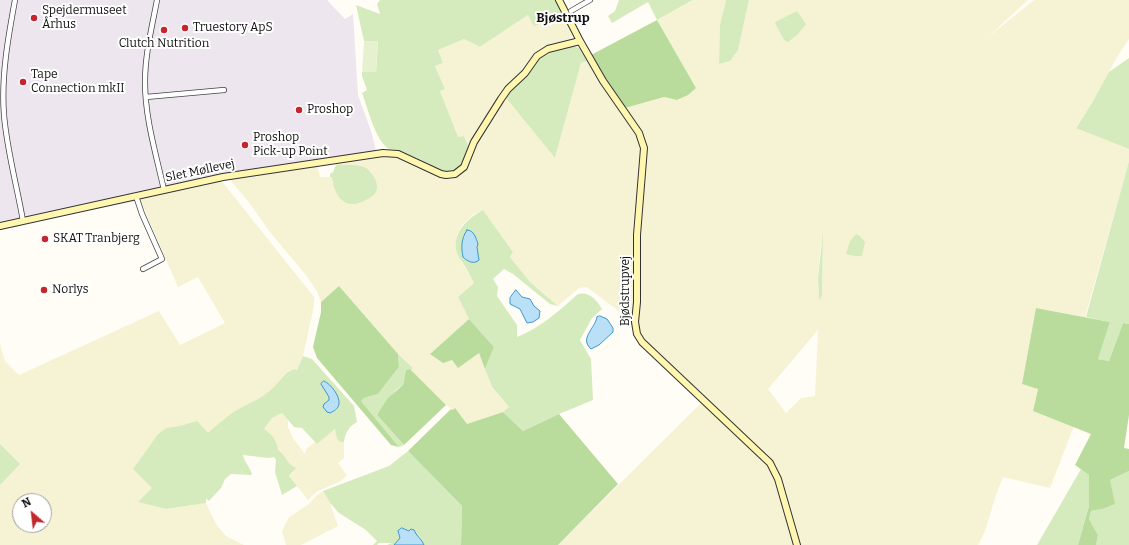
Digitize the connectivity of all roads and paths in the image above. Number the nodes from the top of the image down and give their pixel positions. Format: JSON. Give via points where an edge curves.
{"nodes":[{"id":1,"x":15,"y":0,"type":"edge"},
{"id":2,"x":157,"y":0,"type":"edge"},
{"id":3,"x":559,"y":0,"type":"edge"},
{"id":4,"x":590,"y":0,"type":"edge"},
{"id":5,"x":571,"y":11,"type":"dead end"},
{"id":6,"x":580,"y":41,"type":"junction"},
{"id":7,"x":224,"y":90,"type":"dead end"},
{"id":8,"x":2,"y":97,"type":"edge"},
{"id":9,"x":146,"y":97,"type":"junction"},
{"id":10,"x":164,"y":190,"type":"junction"},
{"id":11,"x":136,"y":196,"type":"junction"},
{"id":12,"x":23,"y":221,"type":"junction"},
{"id":13,"x":0,"y":226,"type":"edge"},
{"id":14,"x":143,"y":269,"type":"dead end"},
{"id":15,"x":797,"y":545,"type":"edge"}],
"edges":[{"from":1,"to":8,"type":"street","via":[[7,43]]},
{"from":2,"to":9,"type":"street","via":[[145,67]]},
{"from":3,"to":6,"type":"street","name":"Bjødstrupvej"},
{"from":4,"to":5,"type":"street"},
{"from":6,"to":10,"type":"street","name":"Slet Møllevej","via":[[548,48],[537,56],[504,94],[474,142],[464,167],[455,174],[441,174],[398,154],[383,153],[223,177]]},
{"from":6,"to":15,"type":"street","name":"Bjødstrupvej","via":[[602,81],[643,142],[637,235],[637,334],[642,342],[770,463],[778,479]]},
{"from":7,"to":9,"type":"street"},
{"from":8,"to":12,"type":"street","via":[[6,135]]},
{"from":9,"to":10,"type":"street"},
{"from":10,"to":11,"type":"street","name":"Slet Møllevej"},
{"from":11,"to":12,"type":"street","name":"Slet Møllevej"},
{"from":11,"to":14,"type":"street","via":[[162,259]]},
{"from":12,"to":13,"type":"street","name":"Slet Møllevej"}]}
